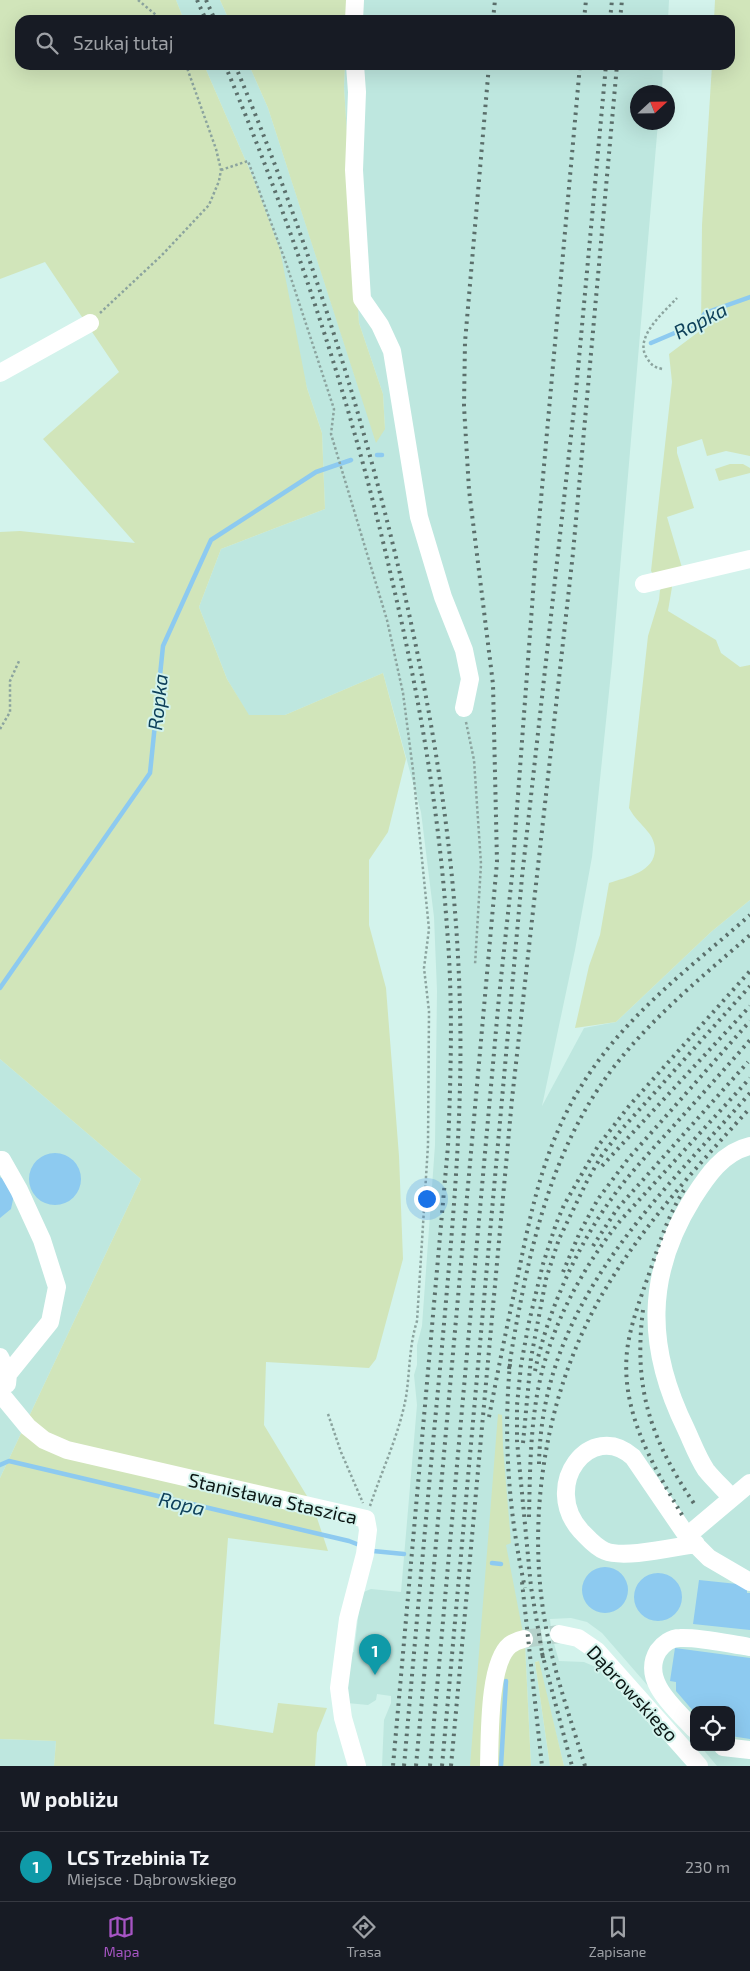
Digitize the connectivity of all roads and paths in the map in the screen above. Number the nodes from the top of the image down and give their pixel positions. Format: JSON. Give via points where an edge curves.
{"nodes":[{"id":1,"x":138,"y":0,"type":"edge"},
{"id":2,"x":355,"y":0,"type":"edge"},
{"id":3,"x":156,"y":15,"type":"edge"},
{"id":4,"x":354,"y":15,"type":"edge"},
{"id":5,"x":188,"y":70,"type":"edge"},
{"id":6,"x":355,"y":70,"type":"edge"},
{"id":7,"x":221,"y":170,"type":"junction"},
{"id":8,"x":677,"y":298,"type":"dead end"},
{"id":9,"x":90,"y":323,"type":"joint"},
{"id":10,"x":662,"y":369,"type":"dead end"},
{"id":11,"x":0,"y":373,"type":"edge"},
{"id":12,"x":750,"y":559,"type":"edge"},
{"id":13,"x":644,"y":584,"type":"dead end"},
{"id":14,"x":19,"y":661,"type":"dead end"},
{"id":15,"x":464,"y":708,"type":"joint"},
{"id":16,"x":0,"y":729,"type":"edge"},
{"id":17,"x":476,"y":964,"type":"dead end"},
{"id":18,"x":750,"y":1146,"type":"edge"},
{"id":19,"x":0,"y":1160,"type":"edge"},
{"id":20,"x":0,"y":1357,"type":"edge"},
{"id":21,"x":8,"y":1374,"type":"junction"},
{"id":22,"x":3,"y":1396,"type":"edge"},
{"id":23,"x":328,"y":1414,"type":"dead end"},
{"id":24,"x":750,"y":1483,"type":"edge"},
{"id":25,"x":732,"y":1498,"type":"junction"},
{"id":26,"x":366,"y":1520,"type":"junction"},
{"id":27,"x":691,"y":1540,"type":"junction"},
{"id":28,"x":750,"y":1582,"type":"edge"},
{"id":29,"x":559,"y":1634,"type":"tunnel mouth"},
{"id":30,"x":524,"y":1639,"type":"tunnel mouth"},
{"id":31,"x":750,"y":1647,"type":"edge"},
{"id":32,"x":690,"y":1724,"type":"edge"},
{"id":33,"x":735,"y":1748,"type":"edge"},
{"id":34,"x":750,"y":1750,"type":"edge"},
{"id":35,"x":357,"y":1766,"type":"edge"},
{"id":36,"x":488,"y":1766,"type":"edge"},
{"id":37,"x":699,"y":1766,"type":"edge"}],
"edges":[{"from":1,"to":3,"type":"path"},
{"from":2,"to":4,"type":"street"},
{"from":5,"to":7,"type":"path"},
{"from":6,"to":15,"type":"street","via":[[354,170],[362,299],[380,325],[392,352],[419,517],[443,597],[464,650],[470,679]]},
{"from":7,"to":9,"type":"path","via":[[209,206]]},
{"from":7,"to":26,"type":"path","via":[[248,161],[285,260],[334,409],[332,434],[387,620],[403,693],[414,780],[429,929],[424,968],[429,1011],[428,1145],[417,1321],[398,1430]]},
{"from":8,"to":10,"type":"path","via":[[651,327],[642,345],[652,366]]},
{"from":9,"to":11,"type":"street"},
{"from":12,"to":13,"type":"street"},
{"from":14,"to":16,"type":"path","via":[[10,681],[10,712]]},
{"from":15,"to":17,"type":"path","via":[[474,760],[479,820],[481,864]]},
{"from":18,"to":25,"type":"street","via":[[729,1154],[706,1177],[680,1219],[665,1254],[656,1305],[667,1385],[706,1469]]},
{"from":19,"to":21,"type":"street","via":[[19,1190],[38,1231],[57,1287],[50,1322]]},
{"from":20,"to":21,"type":"street"},
{"from":21,"to":22,"type":"street"},
{"from":22,"to":26,"type":"street","name":"Stanisława Staszica","via":[[28,1427],[44,1440],[67,1450]]},
{"from":23,"to":26,"type":"path","via":[[362,1498]]},
{"from":24,"to":25,"type":"street"},
{"from":25,"to":27,"type":"street"},
{"from":26,"to":35,"type":"street","name":"Stanisława Staszica","via":[[365,1554],[348,1619],[339,1688],[342,1718]]},
{"from":27,"to":27,"type":"street","via":[[642,1552],[605,1551],[590,1540],[568,1511],[565,1488],[572,1468],[592,1449],[612,1446],[626,1451]]},
{"from":27,"to":28,"type":"street","via":[[709,1558]]},
{"from":29,"to":37,"type":"street","name":"Dąbrowskiego","via":[[578,1638],[597,1651]]},
{"from":30,"to":36,"type":"street","via":[[505,1650],[496,1673]]},
{"from":31,"to":32,"type":"street","via":[[682,1638],[668,1641],[660,1648],[652,1668],[656,1685]]},
{"from":33,"to":34,"type":"street"}]}
